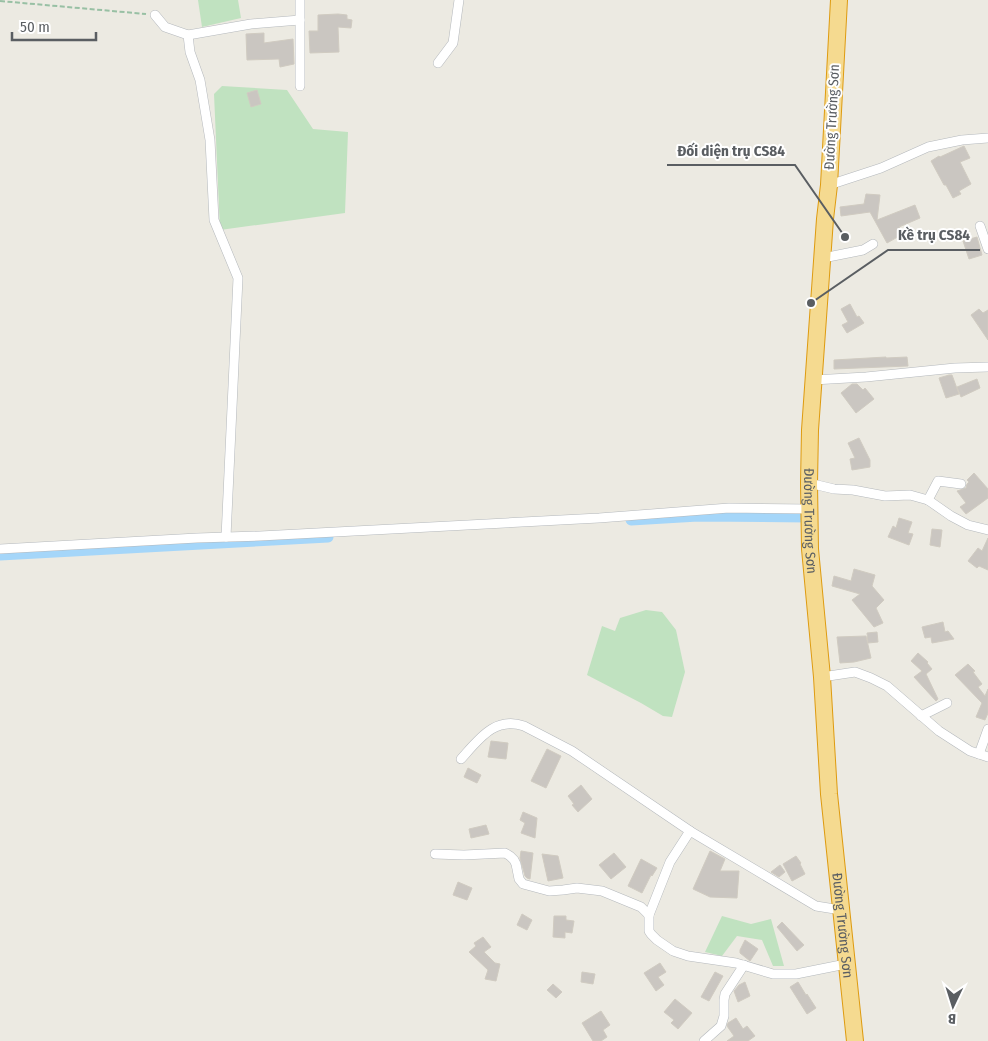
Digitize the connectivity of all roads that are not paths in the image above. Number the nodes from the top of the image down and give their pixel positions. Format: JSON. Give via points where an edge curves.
{"nodes":[{"id":1,"x":300,"y":0,"type":"edge"},
{"id":2,"x":459,"y":0,"type":"edge"},
{"id":3,"x":839,"y":0,"type":"edge"},
{"id":4,"x":156,"y":15,"type":"road end"},
{"id":5,"x":300,"y":20,"type":"junction"},
{"id":6,"x":188,"y":35,"type":"junction"},
{"id":7,"x":438,"y":63,"type":"dead end"},
{"id":8,"x":300,"y":86,"type":"dead end"},
{"id":9,"x":988,"y":138,"type":"edge"},
{"id":10,"x":829,"y":185,"type":"junction"},
{"id":11,"x":980,"y":226,"type":"dead end"},
{"id":12,"x":873,"y":244,"type":"dead end"},
{"id":13,"x":988,"y":249,"type":"edge"},
{"id":14,"x":823,"y":258,"type":"junction"},
{"id":15,"x":988,"y":367,"type":"edge"},
{"id":16,"x":814,"y":380,"type":"junction"},
{"id":17,"x":809,"y":483,"type":"junction"},
{"id":18,"x":961,"y":484,"type":"dead end"},
{"id":19,"x":928,"y":500,"type":"junction"},
{"id":20,"x":809,"y":509,"type":"junction"},
{"id":21,"x":988,"y":530,"type":"edge"},
{"id":22,"x":226,"y":537,"type":"junction"},
{"id":23,"x":0,"y":549,"type":"edge"},
{"id":24,"x":822,"y":676,"type":"junction"},
{"id":25,"x":947,"y":703,"type":"dead end"},
{"id":26,"x":921,"y":716,"type":"junction"},
{"id":27,"x":988,"y":729,"type":"edge"},
{"id":28,"x":979,"y":754,"type":"junction"},
{"id":29,"x":988,"y":758,"type":"edge"},
{"id":30,"x":462,"y":759,"type":"dead end"},
{"id":31,"x":690,"y":831,"type":"junction"},
{"id":32,"x":436,"y":854,"type":"dead end"},
{"id":33,"x":841,"y":910,"type":"junction"},
{"id":34,"x":649,"y":915,"type":"junction"},
{"id":35,"x":846,"y":964,"type":"junction"},
{"id":36,"x":744,"y":966,"type":"junction"},
{"id":37,"x":704,"y":1041,"type":"edge"},
{"id":38,"x":855,"y":1041,"type":"edge"}],
"edges":[{"from":1,"to":5,"type":"street"},
{"from":2,"to":7,"type":"street","via":[[453,43]]},
{"from":3,"to":10,"type":"highway","name":"Đường Trường Sơn"},
{"from":4,"to":6,"type":"street","via":[[165,27]]},
{"from":5,"to":6,"type":"street","via":[[250,24]]},
{"from":5,"to":8,"type":"street"},
{"from":6,"to":22,"type":"street","via":[[200,80],[210,140],[214,220],[238,278]]},
{"from":9,"to":10,"type":"street","via":[[928,147],[881,168]]},
{"from":10,"to":14,"type":"highway","name":"Đường Trường Sơn"},
{"from":11,"to":13,"type":"street"},
{"from":12,"to":14,"type":"street","via":[[863,250]]},
{"from":14,"to":16,"type":"highway","name":"Đường Trường Sơn"},
{"from":15,"to":16,"type":"street"},
{"from":16,"to":17,"type":"highway","name":"Đường Trường Sơn"},
{"from":17,"to":19,"type":"street"},
{"from":17,"to":20,"type":"highway","name":"Đường Trường Sơn"},
{"from":18,"to":19,"type":"street","via":[[938,481]]},
{"from":19,"to":21,"type":"street","via":[[968,525]]},
{"from":20,"to":22,"type":"street","via":[[729,508]]},
{"from":20,"to":24,"type":"highway","name":"Đường Trường Sơn"},
{"from":22,"to":23,"type":"street"},
{"from":24,"to":26,"type":"street","via":[[855,672],[871,678],[886,686]]},
{"from":24,"to":33,"type":"highway","name":"Đường Trường Sơn","via":[[829,794]]},
{"from":25,"to":26,"type":"street"},
{"from":26,"to":28,"type":"street"},
{"from":27,"to":28,"type":"street"},
{"from":28,"to":29,"type":"street"},
{"from":30,"to":31,"type":"street","via":[[479,738],[493,728],[508,723],[524,726],[572,752]]},
{"from":31,"to":33,"type":"street","via":[[816,906]]},
{"from":31,"to":34,"type":"street","via":[[670,862]]},
{"from":32,"to":34,"type":"street","via":[[504,853],[514,860],[520,881],[525,885],[549,890],[577,888],[602,891],[641,907]]},
{"from":33,"to":35,"type":"highway","name":"Đường Trường Sơn"},
{"from":34,"to":36,"type":"street","via":[[649,931],[673,951]]},
{"from":35,"to":36,"type":"street","via":[[796,974],[773,974]]},
{"from":35,"to":38,"type":"highway","name":"Đường Trường Sơn"},
{"from":36,"to":37,"type":"street","via":[[725,994],[721,1026]]}]}
